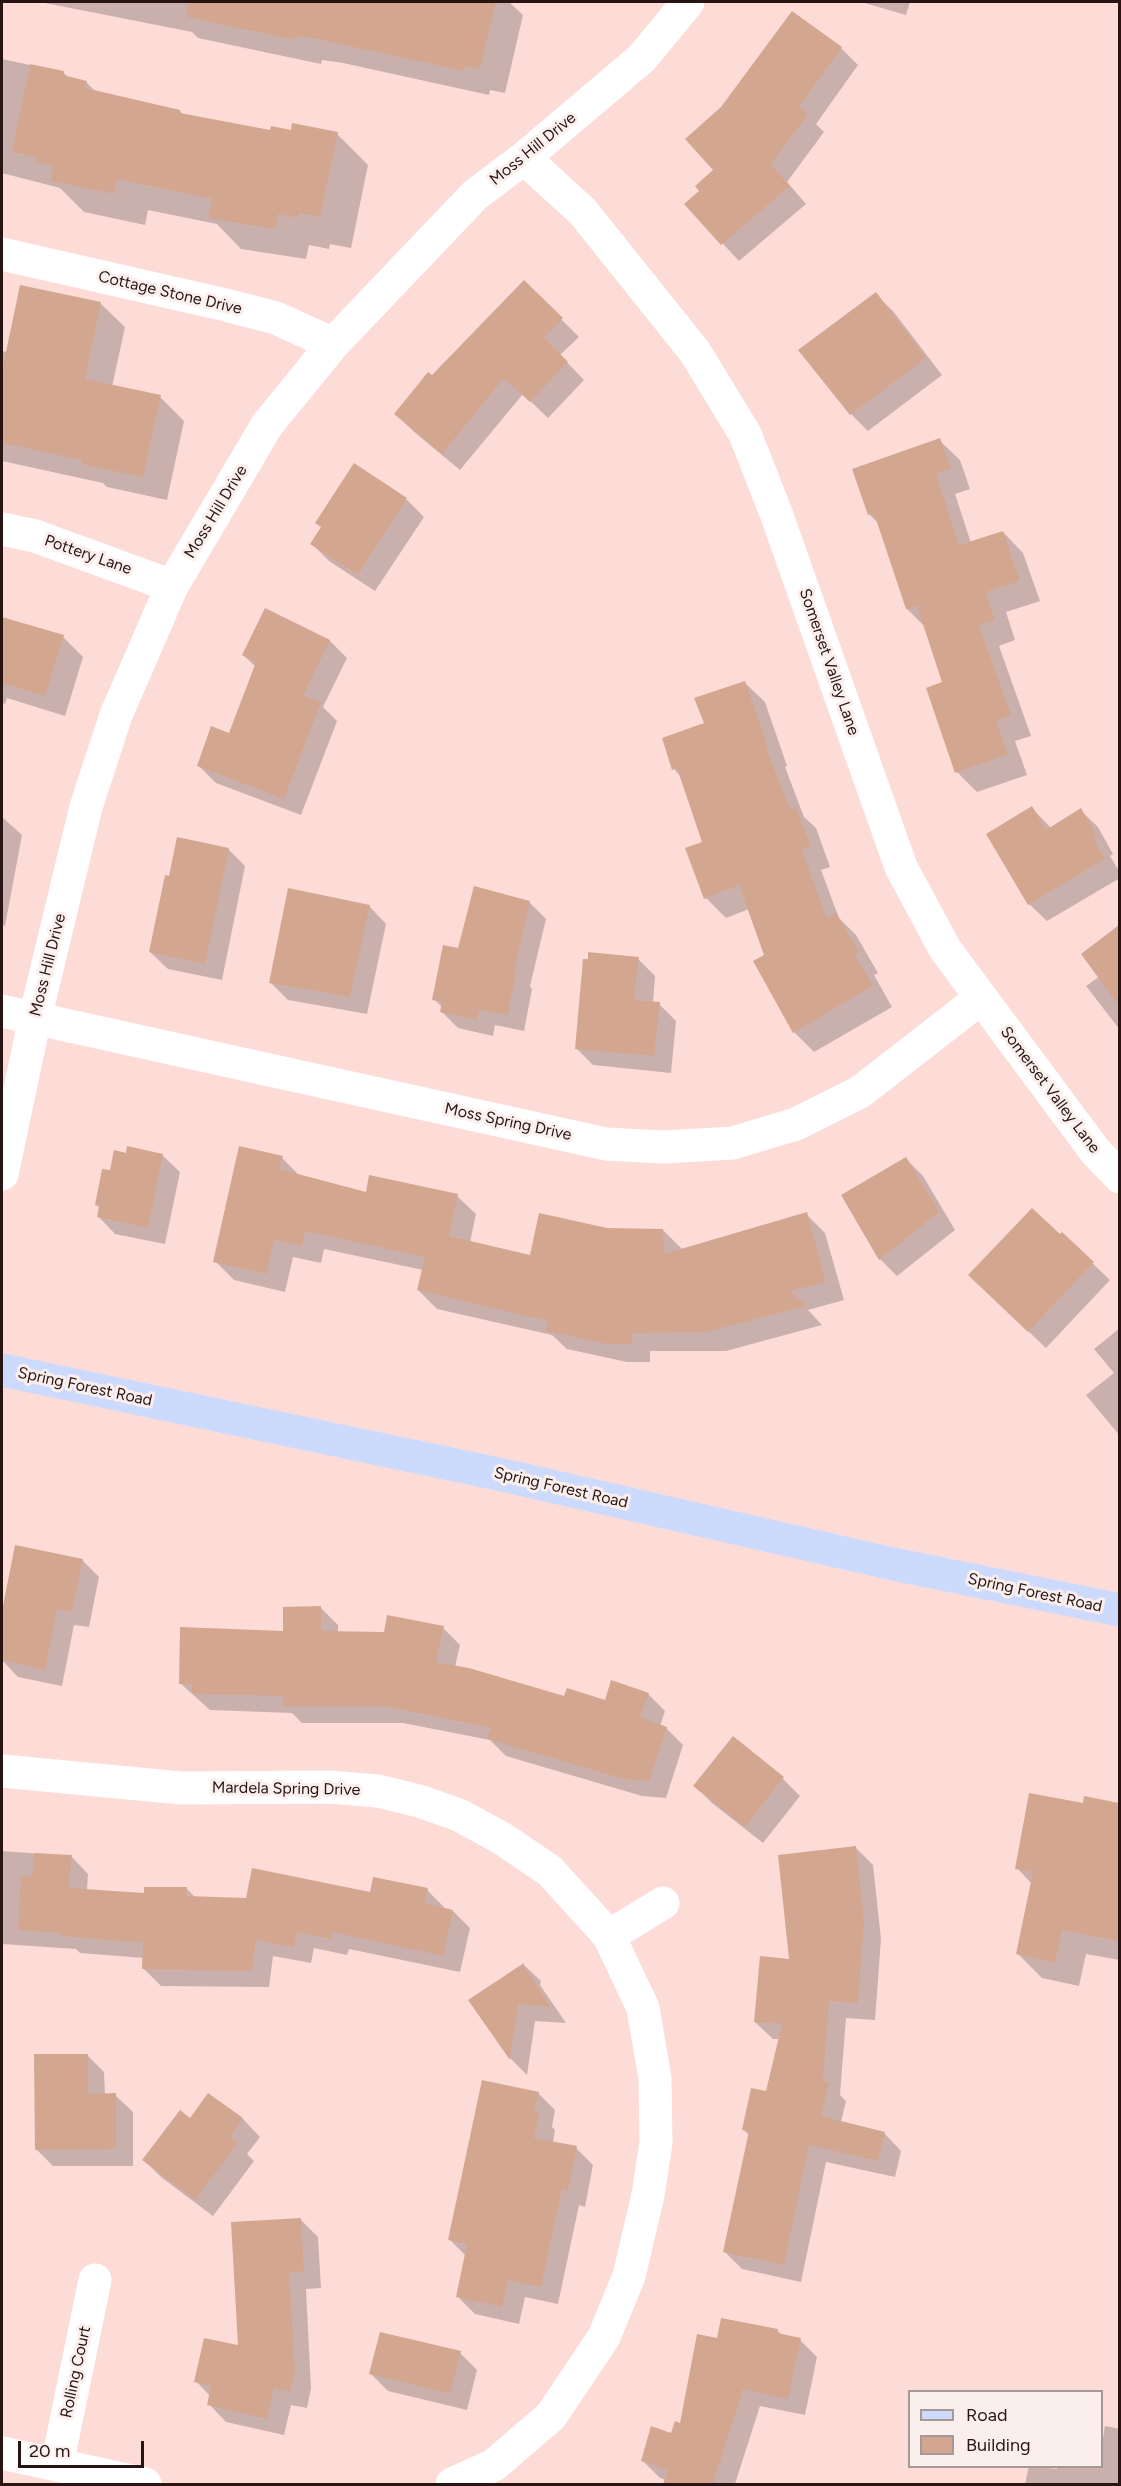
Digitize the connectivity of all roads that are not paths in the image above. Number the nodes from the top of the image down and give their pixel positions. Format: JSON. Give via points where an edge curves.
{"nodes":[{"id":1,"x":688,"y":2,"type":"edge"},
{"id":2,"x":524,"y":158,"type":"junction"},
{"id":3,"x":2,"y":254,"type":"edge"},
{"id":4,"x":333,"y":344,"type":"junction"},
{"id":5,"x":2,"y":529,"type":"edge"},
{"id":6,"x":172,"y":586,"type":"junction"},
{"id":7,"x":981,"y":998,"type":"junction"},
{"id":8,"x":2,"y":1011,"type":"edge"},
{"id":9,"x":35,"y":1018,"type":"junction"},
{"id":10,"x":2,"y":1174,"type":"edge"},
{"id":11,"x":1119,"y":1177,"type":"edge"},
{"id":12,"x":2,"y":1370,"type":"edge"},
{"id":13,"x":1119,"y":1610,"type":"edge"},
{"id":14,"x":2,"y":1771,"type":"edge"},
{"id":15,"x":663,"y":1903,"type":"dead end"},
{"id":16,"x":609,"y":1936,"type":"junction"},
{"id":17,"x":95,"y":2280,"type":"dead end"},
{"id":18,"x":2,"y":2453,"type":"edge"},
{"id":19,"x":57,"y":2464,"type":"junction"},
{"id":20,"x":499,"y":2475,"type":"edge"},
{"id":21,"x":145,"y":2484,"type":"edge"},
{"id":22,"x":452,"y":2484,"type":"edge"}],
"edges":[{"from":1,"to":2,"type":"street","name":"Moss Hill Drive","via":[[642,58]]},
{"from":2,"to":4,"type":"street","name":"Moss Hill Drive","via":[[475,195]]},
{"from":2,"to":7,"type":"street","name":"Somerset Valley Lane","via":[[584,212],[695,352],[745,434],[901,867],[945,949]]},
{"from":3,"to":4,"type":"street","name":"Cottage Stone Drive","via":[[276,318]]},
{"from":4,"to":6,"type":"street","name":"Moss Hill Drive","via":[[267,425]]},
{"from":5,"to":6,"type":"street","name":"Pottery Lane","via":[[35,536]]},
{"from":6,"to":9,"type":"street","name":"Moss Hill Drive","via":[[116,715],[86,807]]},
{"from":7,"to":9,"type":"street","name":"Moss Spring Drive","via":[[860,1092],[796,1124],[733,1143],[664,1147],[606,1144]]},
{"from":7,"to":11,"type":"street","name":"Somerset Valley Lane","via":[[1095,1151]]},
{"from":8,"to":9,"type":"street","name":"Moss Spring Drive"},
{"from":9,"to":10,"type":"street","name":"Moss Hill Drive"},
{"from":12,"to":13,"type":"main road","name":"Spring Forest Road"},
{"from":14,"to":16,"type":"street","name":"Mardela Spring Drive","via":[[181,1788],[329,1787],[378,1791],[419,1801],[459,1815],[550,1871]]},
{"from":15,"to":16,"type":"street"},
{"from":16,"to":20,"type":"street","name":"Mardela Spring Drive","via":[[643,2008],[655,2078],[656,2143],[648,2195],[629,2276],[604,2337],[551,2416]]},
{"from":17,"to":19,"type":"street","name":"Rolling Court"},
{"from":18,"to":19,"type":"street"},
{"from":19,"to":21,"type":"street"},
{"from":20,"to":22,"type":"street","name":"Mardela Spring Drive"}]}
